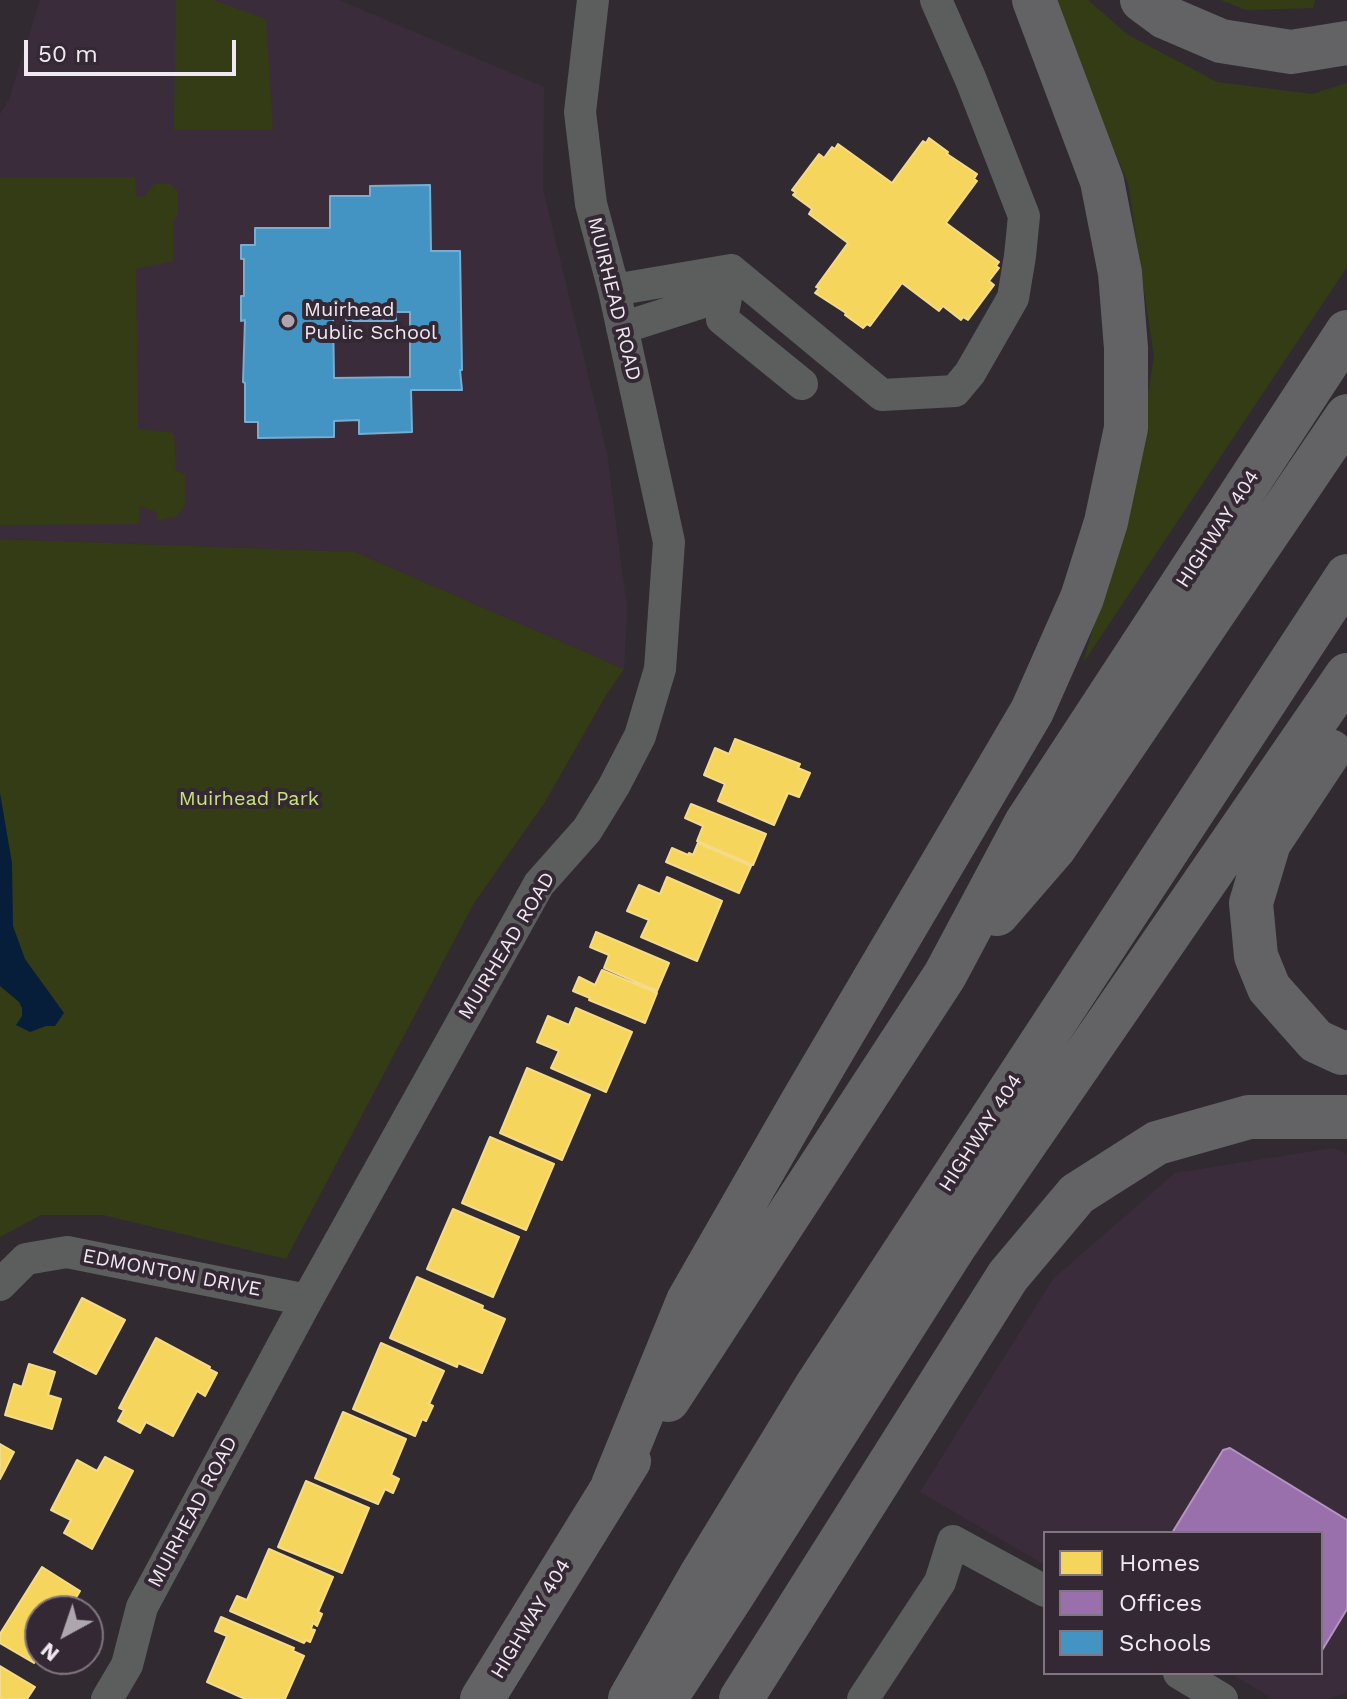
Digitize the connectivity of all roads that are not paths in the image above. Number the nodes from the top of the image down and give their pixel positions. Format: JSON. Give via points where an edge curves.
{"nodes":[{"id":1,"x":593,"y":0,"type":"edge"},
{"id":2,"x":936,"y":0,"type":"edge"},
{"id":3,"x":1034,"y":0,"type":"edge"},
{"id":4,"x":1142,"y":0,"type":"edge"},
{"id":5,"x":1347,"y":43,"type":"edge"},
{"id":6,"x":731,"y":270,"type":"junction"},
{"id":7,"x":614,"y":290,"type":"junction"},
{"id":8,"x":622,"y":328,"type":"junction"},
{"id":9,"x":1347,"y":332,"type":"edge"},
{"id":10,"x":802,"y":384,"type":"dead end"},
{"id":11,"x":1347,"y":416,"type":"edge"},
{"id":12,"x":1347,"y":576,"type":"edge"},
{"id":13,"x":1347,"y":675,"type":"edge"},
{"id":14,"x":1347,"y":726,"type":"edge"},
{"id":15,"x":945,"y":975,"type":"junction"},
{"id":16,"x":1345,"y":1053,"type":"edge"},
{"id":17,"x":1346,"y":1117,"type":"edge"},
{"id":18,"x":0,"y":1285,"type":"edge"},
{"id":19,"x":307,"y":1300,"type":"junction"},
{"id":20,"x":613,"y":1485,"type":"junction"},
{"id":21,"x":1043,"y":1590,"type":"edge"},
{"id":22,"x":1182,"y":1675,"type":"edge"},
{"id":23,"x":107,"y":1699,"type":"edge"},
{"id":24,"x":482,"y":1699,"type":"edge"},
{"id":25,"x":630,"y":1699,"type":"edge"},
{"id":26,"x":665,"y":1699,"type":"edge"},
{"id":27,"x":741,"y":1699,"type":"edge"},
{"id":28,"x":863,"y":1699,"type":"edge"},
{"id":29,"x":1222,"y":1699,"type":"edge"}],
"edges":[{"from":1,"to":7,"type":"street","name":"MUIRHEAD ROAD","via":[[580,112],[591,204]]},
{"from":2,"to":6,"type":"street","via":[[1024,216],[1013,298],[970,373],[955,391],[882,395]]},
{"from":3,"to":20,"type":"highway","via":[[1102,181],[1120,273],[1126,428],[1106,522],[1082,598],[1032,711],[688,1301]]},
{"from":4,"to":5,"type":"highway","via":[[1165,17],[1221,41],[1291,52]]},
{"from":6,"to":7,"type":"street"},
{"from":6,"to":8,"type":"street","via":[[700,303]]},
{"from":6,"to":10,"type":"street","via":[[722,319]]},
{"from":7,"to":8,"type":"street","name":"MUIRHEAD ROAD"},
{"from":8,"to":19,"type":"street","name":"MUIRHEAD ROAD","via":[[669,542],[660,669],[640,736],[587,830],[539,884]]},
{"from":9,"to":15,"type":"highway","name":"HIGHWAY 404","via":[[1026,823]]},
{"from":11,"to":15,"type":"highway","name":"HIGHWAY 404","via":[[1055,847]]},
{"from":12,"to":25,"type":"highway","name":"HIGHWAY 404","via":[[817,1385]]},
{"from":13,"to":26,"type":"highway","via":[[956,1244]]},
{"from":14,"to":16,"type":"highway","via":[[1269,843],[1251,903],[1256,956],[1269,988],[1316,1041]]},
{"from":15,"to":20,"type":"highway","name":"HIGHWAY 404"},
{"from":17,"to":27,"type":"highway","via":[[1249,1117],[1157,1143],[1077,1194],[1008,1276]]},
{"from":18,"to":19,"type":"street","name":"EDMONTON DRIVE","via":[[26,1259],[67,1252]]},
{"from":19,"to":23,"type":"street","name":"MUIRHEAD ROAD","via":[[142,1607],[127,1665]]},
{"from":20,"to":24,"type":"highway","name":"HIGHWAY 404"},
{"from":21,"to":28,"type":"street","via":[[953,1541],[940,1582]]},
{"from":22,"to":29,"type":"street"}]}
